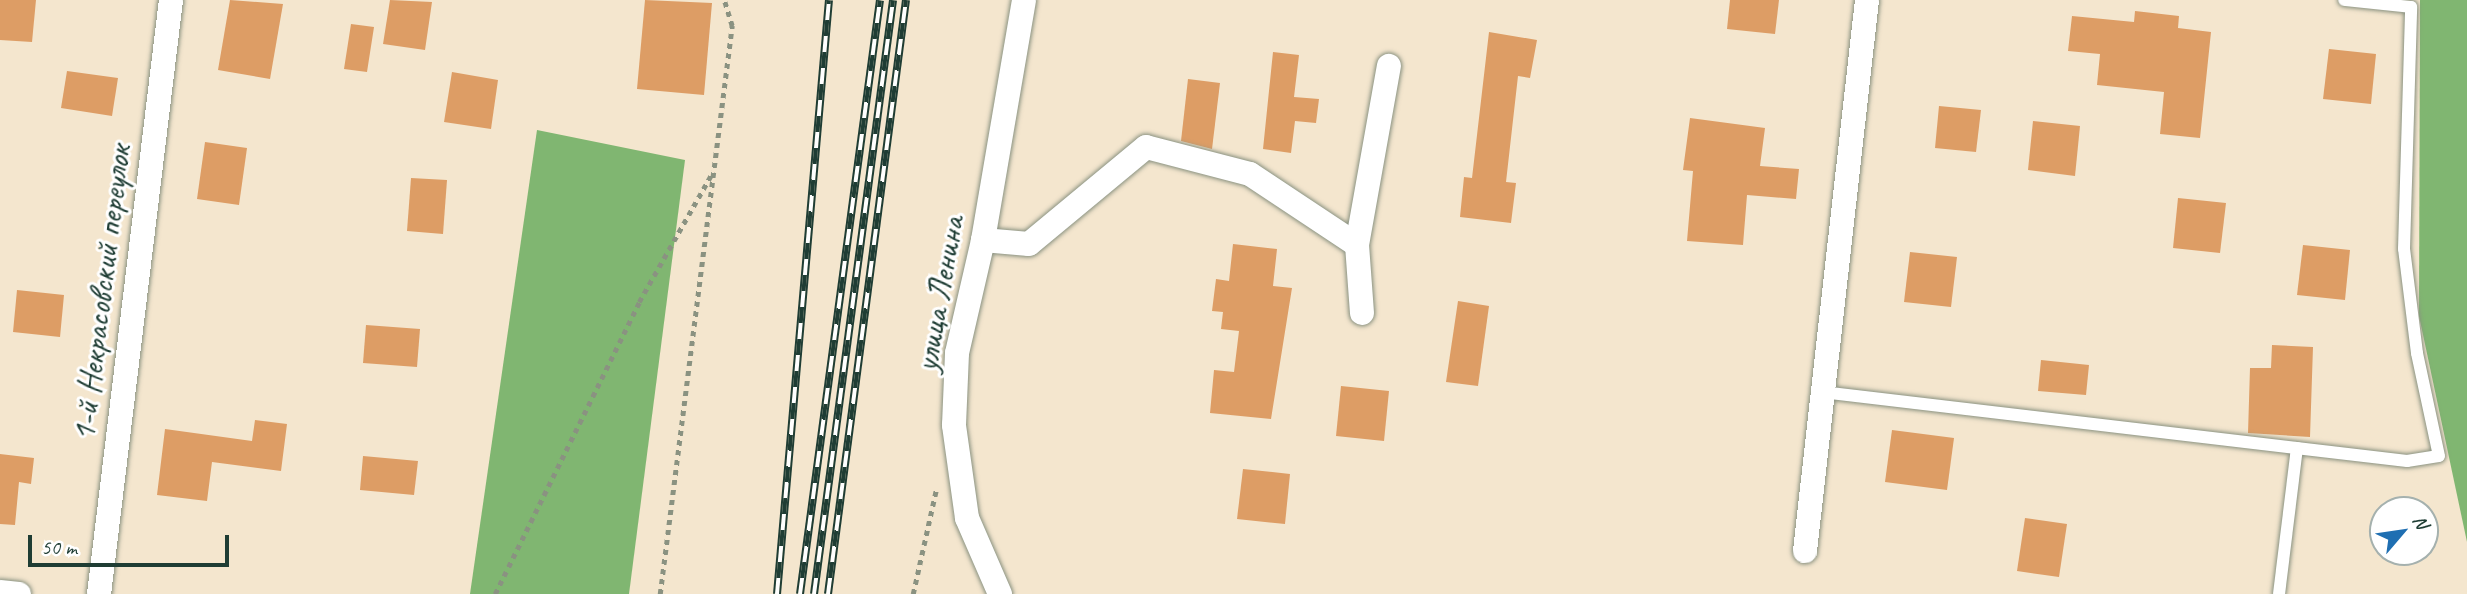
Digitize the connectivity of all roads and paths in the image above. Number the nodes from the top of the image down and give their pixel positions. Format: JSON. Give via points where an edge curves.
{"nodes":[{"id":1,"x":171,"y":0,"type":"edge"},
{"id":2,"x":724,"y":0,"type":"edge"},
{"id":3,"x":1024,"y":0,"type":"edge"},
{"id":4,"x":1867,"y":0,"type":"edge"},
{"id":5,"x":2344,"y":0,"type":"edge"},
{"id":6,"x":1389,"y":66,"type":"dead end"},
{"id":7,"x":714,"y":169,"type":"junction"},
{"id":8,"x":984,"y":240,"type":"junction"},
{"id":9,"x":1357,"y":245,"type":"junction"},
{"id":10,"x":1362,"y":313,"type":"dead end"},
{"id":11,"x":1822,"y":392,"type":"junction"},
{"id":12,"x":2297,"y":448,"type":"junction"},
{"id":13,"x":939,"y":478,"type":"dead end"},
{"id":14,"x":1805,"y":551,"type":"dead end"},
{"id":15,"x":0,"y":592,"type":"edge"},
{"id":16,"x":19,"y":594,"type":"edge"},
{"id":17,"x":99,"y":594,"type":"edge"},
{"id":18,"x":495,"y":594,"type":"edge"},
{"id":19,"x":660,"y":594,"type":"edge"},
{"id":20,"x":913,"y":594,"type":"edge"},
{"id":21,"x":1000,"y":594,"type":"edge"},
{"id":22,"x":2279,"y":594,"type":"edge"}],
"edges":[{"from":1,"to":17,"type":"street","name":"1-й Некрасовский переулок"},
{"from":2,"to":7,"type":"path","via":[[732,26]]},
{"from":3,"to":8,"type":"street","name":"улица Ленина"},
{"from":4,"to":11,"type":"street"},
{"from":5,"to":12,"type":"lane","via":[[2412,7],[2404,249],[2417,353],[2439,456],[2407,461]]},
{"from":6,"to":9,"type":"street"},
{"from":7,"to":18,"type":"path","via":[[639,302]]},
{"from":7,"to":19,"type":"path"},
{"from":8,"to":9,"type":"street","via":[[1028,244],[1146,147],[1250,174]]},
{"from":8,"to":21,"type":"street","name":"улица Ленина","via":[[957,354],[954,425],[967,519]]},
{"from":9,"to":10,"type":"street"},
{"from":11,"to":12,"type":"lane"},
{"from":11,"to":14,"type":"street"},
{"from":12,"to":22,"type":"lane"},
{"from":13,"to":20,"type":"path"},
{"from":15,"to":16,"type":"street"}]}
